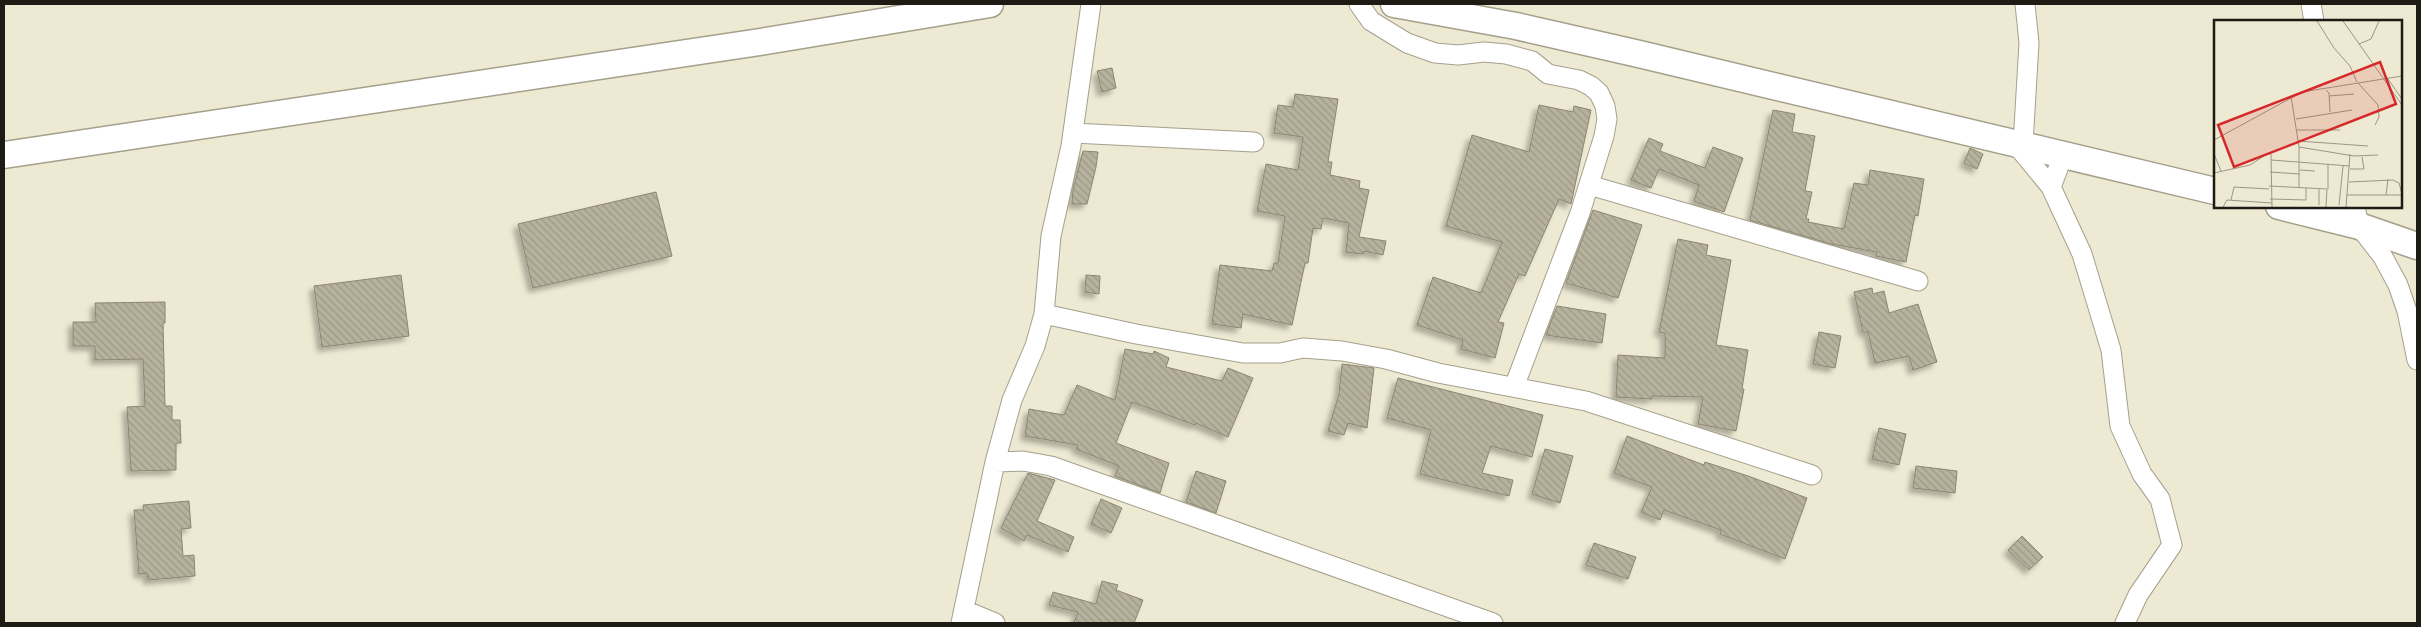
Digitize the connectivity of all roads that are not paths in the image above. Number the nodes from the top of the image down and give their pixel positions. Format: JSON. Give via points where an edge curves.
{"nodes":[{"id":1,"x":990,"y":4,"type":"edge"},
{"id":2,"x":1091,"y":4,"type":"edge"},
{"id":3,"x":1359,"y":4,"type":"edge"},
{"id":4,"x":1394,"y":4,"type":"edge"},
{"id":5,"x":2025,"y":4,"type":"edge"},
{"id":6,"x":2311,"y":4,"type":"edge"},
{"id":7,"x":2314,"y":20,"type":"edge"},
{"id":8,"x":1073,"y":133,"type":"junction"},
{"id":9,"x":1254,"y":142,"type":"dead end"},
{"id":10,"x":2019,"y":143,"type":"junction"},
{"id":11,"x":2064,"y":154,"type":"junction"},
{"id":12,"x":4,"y":156,"type":"edge"},
{"id":13,"x":1589,"y":184,"type":"junction"},
{"id":14,"x":2050,"y":187,"type":"junction"},
{"id":15,"x":2214,"y":190,"type":"edge"},
{"id":16,"x":2295,"y":208,"type":"edge"},
{"id":17,"x":2357,"y":216,"type":"edge"},
{"id":18,"x":2417,"y":246,"type":"edge"},
{"id":19,"x":1918,"y":281,"type":"dead end"},
{"id":20,"x":1044,"y":314,"type":"junction"},
{"id":21,"x":2417,"y":360,"type":"edge"},
{"id":22,"x":1514,"y":387,"type":"junction"},
{"id":23,"x":995,"y":462,"type":"junction"},
{"id":24,"x":1812,"y":475,"type":"dead end"},
{"id":25,"x":962,"y":616,"type":"edge"},
{"id":26,"x":995,"y":623,"type":"edge"},
{"id":27,"x":1493,"y":623,"type":"edge"},
{"id":28,"x":2125,"y":623,"type":"edge"}],
"edges":[{"from":1,"to":12,"type":"main road","via":[[760,42]]},
{"from":2,"to":8,"type":"street"},
{"from":3,"to":13,"type":"street","via":[[1371,21],[1407,43],[1458,55],[1506,54],[1532,61],[1548,74],[1579,80],[1591,86],[1605,106],[1606,119]]},
{"from":4,"to":10,"type":"main road","via":[[1516,26]]},
{"from":5,"to":10,"type":"street","via":[[2029,43]]},
{"from":6,"to":7,"type":"street"},
{"from":8,"to":9,"type":"street"},
{"from":8,"to":20,"type":"street","via":[[1051,236]]},
{"from":10,"to":11,"type":"main road"},
{"from":10,"to":14,"type":"street"},
{"from":11,"to":14,"type":"street"},
{"from":11,"to":15,"type":"main road"},
{"from":13,"to":19,"type":"street"},
{"from":13,"to":22,"type":"street"},
{"from":14,"to":28,"type":"street","via":[[2082,254],[2111,350],[2120,426],[2142,474],[2160,498],[2172,545],[2138,595]]},
{"from":16,"to":17,"type":"main road"},
{"from":17,"to":18,"type":"main road"},
{"from":17,"to":21,"type":"street","via":[[2398,285]]},
{"from":20,"to":22,"type":"street","via":[[1243,354],[1280,353],[1303,348],[1342,351]]},
{"from":20,"to":23,"type":"street","via":[[1035,346],[1012,400]]},
{"from":22,"to":24,"type":"street","via":[[1586,401]]},
{"from":23,"to":25,"type":"street"},
{"from":23,"to":27,"type":"street","via":[[1023,461],[1051,466]]},
{"from":25,"to":26,"type":"street"}]}
